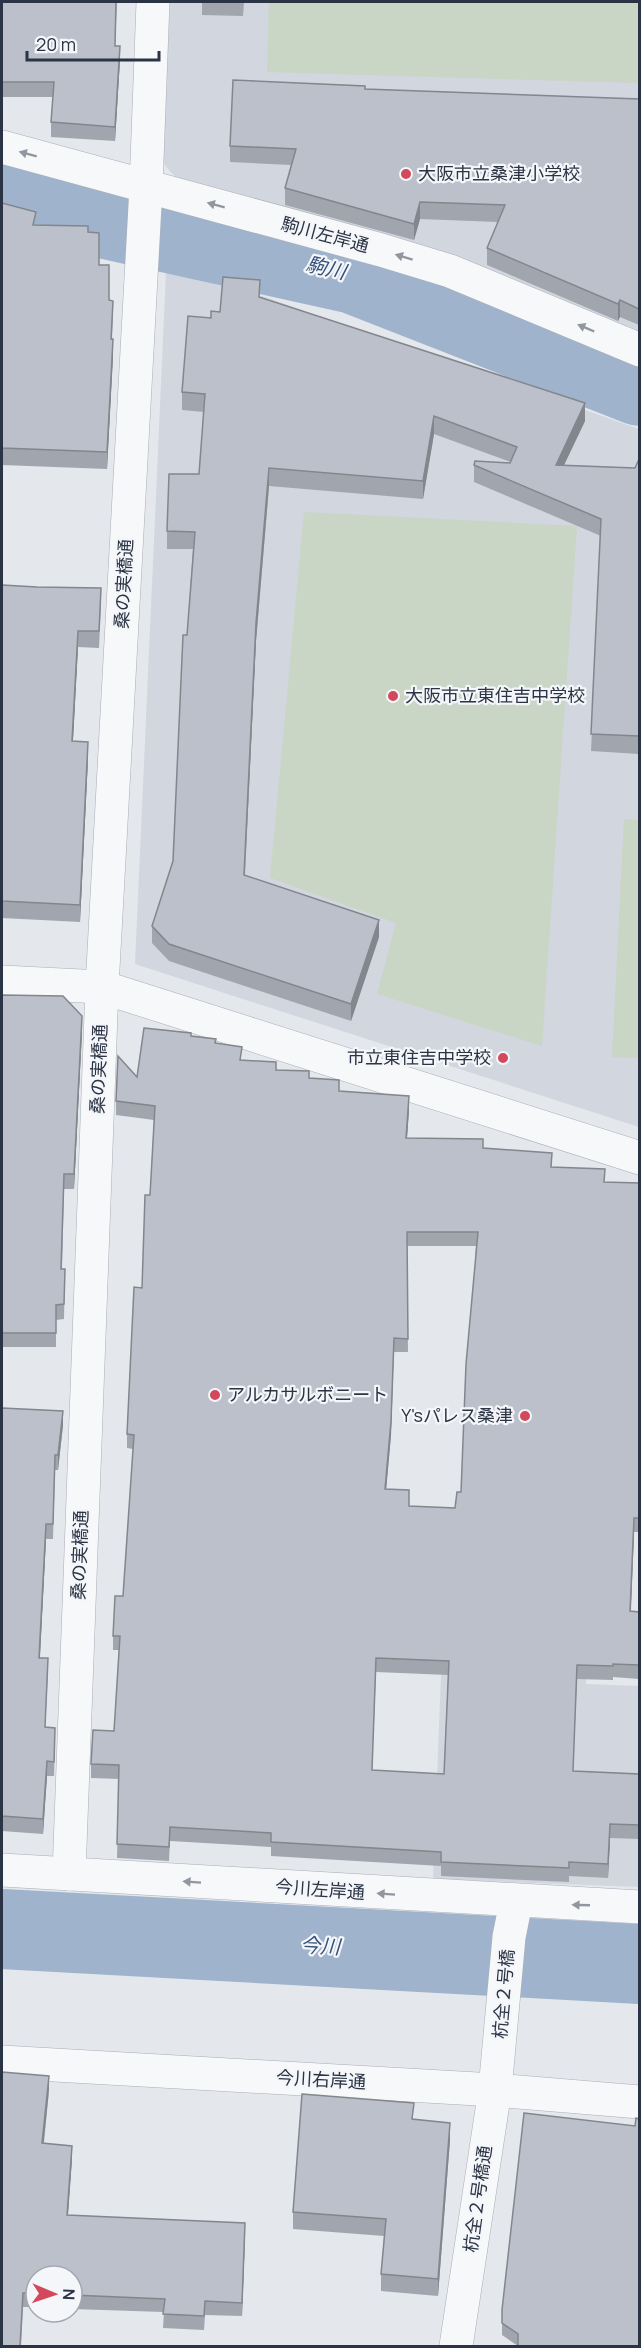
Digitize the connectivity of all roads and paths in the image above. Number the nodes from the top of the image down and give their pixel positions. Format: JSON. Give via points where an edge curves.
{"nodes":[{"id":1,"x":153,"y":2,"type":"edge"},
{"id":2,"x":2,"y":147,"type":"edge"},
{"id":3,"x":145,"y":194,"type":"junction"},
{"id":4,"x":639,"y":350,"type":"edge"},
{"id":5,"x":2,"y":982,"type":"edge"},
{"id":6,"x":102,"y":987,"type":"junction"},
{"id":7,"x":639,"y":1158,"type":"edge"},
{"id":8,"x":2,"y":1870,"type":"edge"},
{"id":9,"x":69,"y":1874,"type":"junction"},
{"id":10,"x":516,"y":1902,"type":"junction"},
{"id":11,"x":639,"y":1907,"type":"edge"},
{"id":12,"x":499,"y":2052,"type":"joint"},
{"id":13,"x":2,"y":2062,"type":"edge"},
{"id":14,"x":495,"y":2090,"type":"junction"},
{"id":15,"x":639,"y":2102,"type":"edge"},
{"id":16,"x":456,"y":2346,"type":"edge"}],
"edges":[{"from":1,"to":3,"type":"street"},
{"from":3,"to":2,"type":"street","name":"駒川左岸通","one_way":true},
{"from":4,"to":3,"type":"street","name":"駒川左岸通","one_way":true,"via":[[450,272],[381,250]]},
{"from":3,"to":6,"type":"street","name":"桑の実橋通"},
{"from":5,"to":6,"type":"street"},
{"from":6,"to":7,"type":"street"},
{"from":6,"to":9,"type":"street","name":"桑の実橋通"},
{"from":8,"to":9,"type":"street","name":"今川左岸通"},
{"from":10,"to":9,"type":"street","name":"今川左岸通","one_way":true},
{"from":11,"to":10,"type":"street","name":"今川左岸通","one_way":true},
{"from":10,"to":12,"type":"street","name":"杭全２号橋","via":[[509,1937]]},
{"from":12,"to":14,"type":"street","name":"杭全２号橋通"},
{"from":13,"to":14,"type":"street","name":"今川右岸通"},
{"from":14,"to":15,"type":"street","name":"今川右岸通"},
{"from":14,"to":16,"type":"street","name":"杭全２号橋通"}]}
